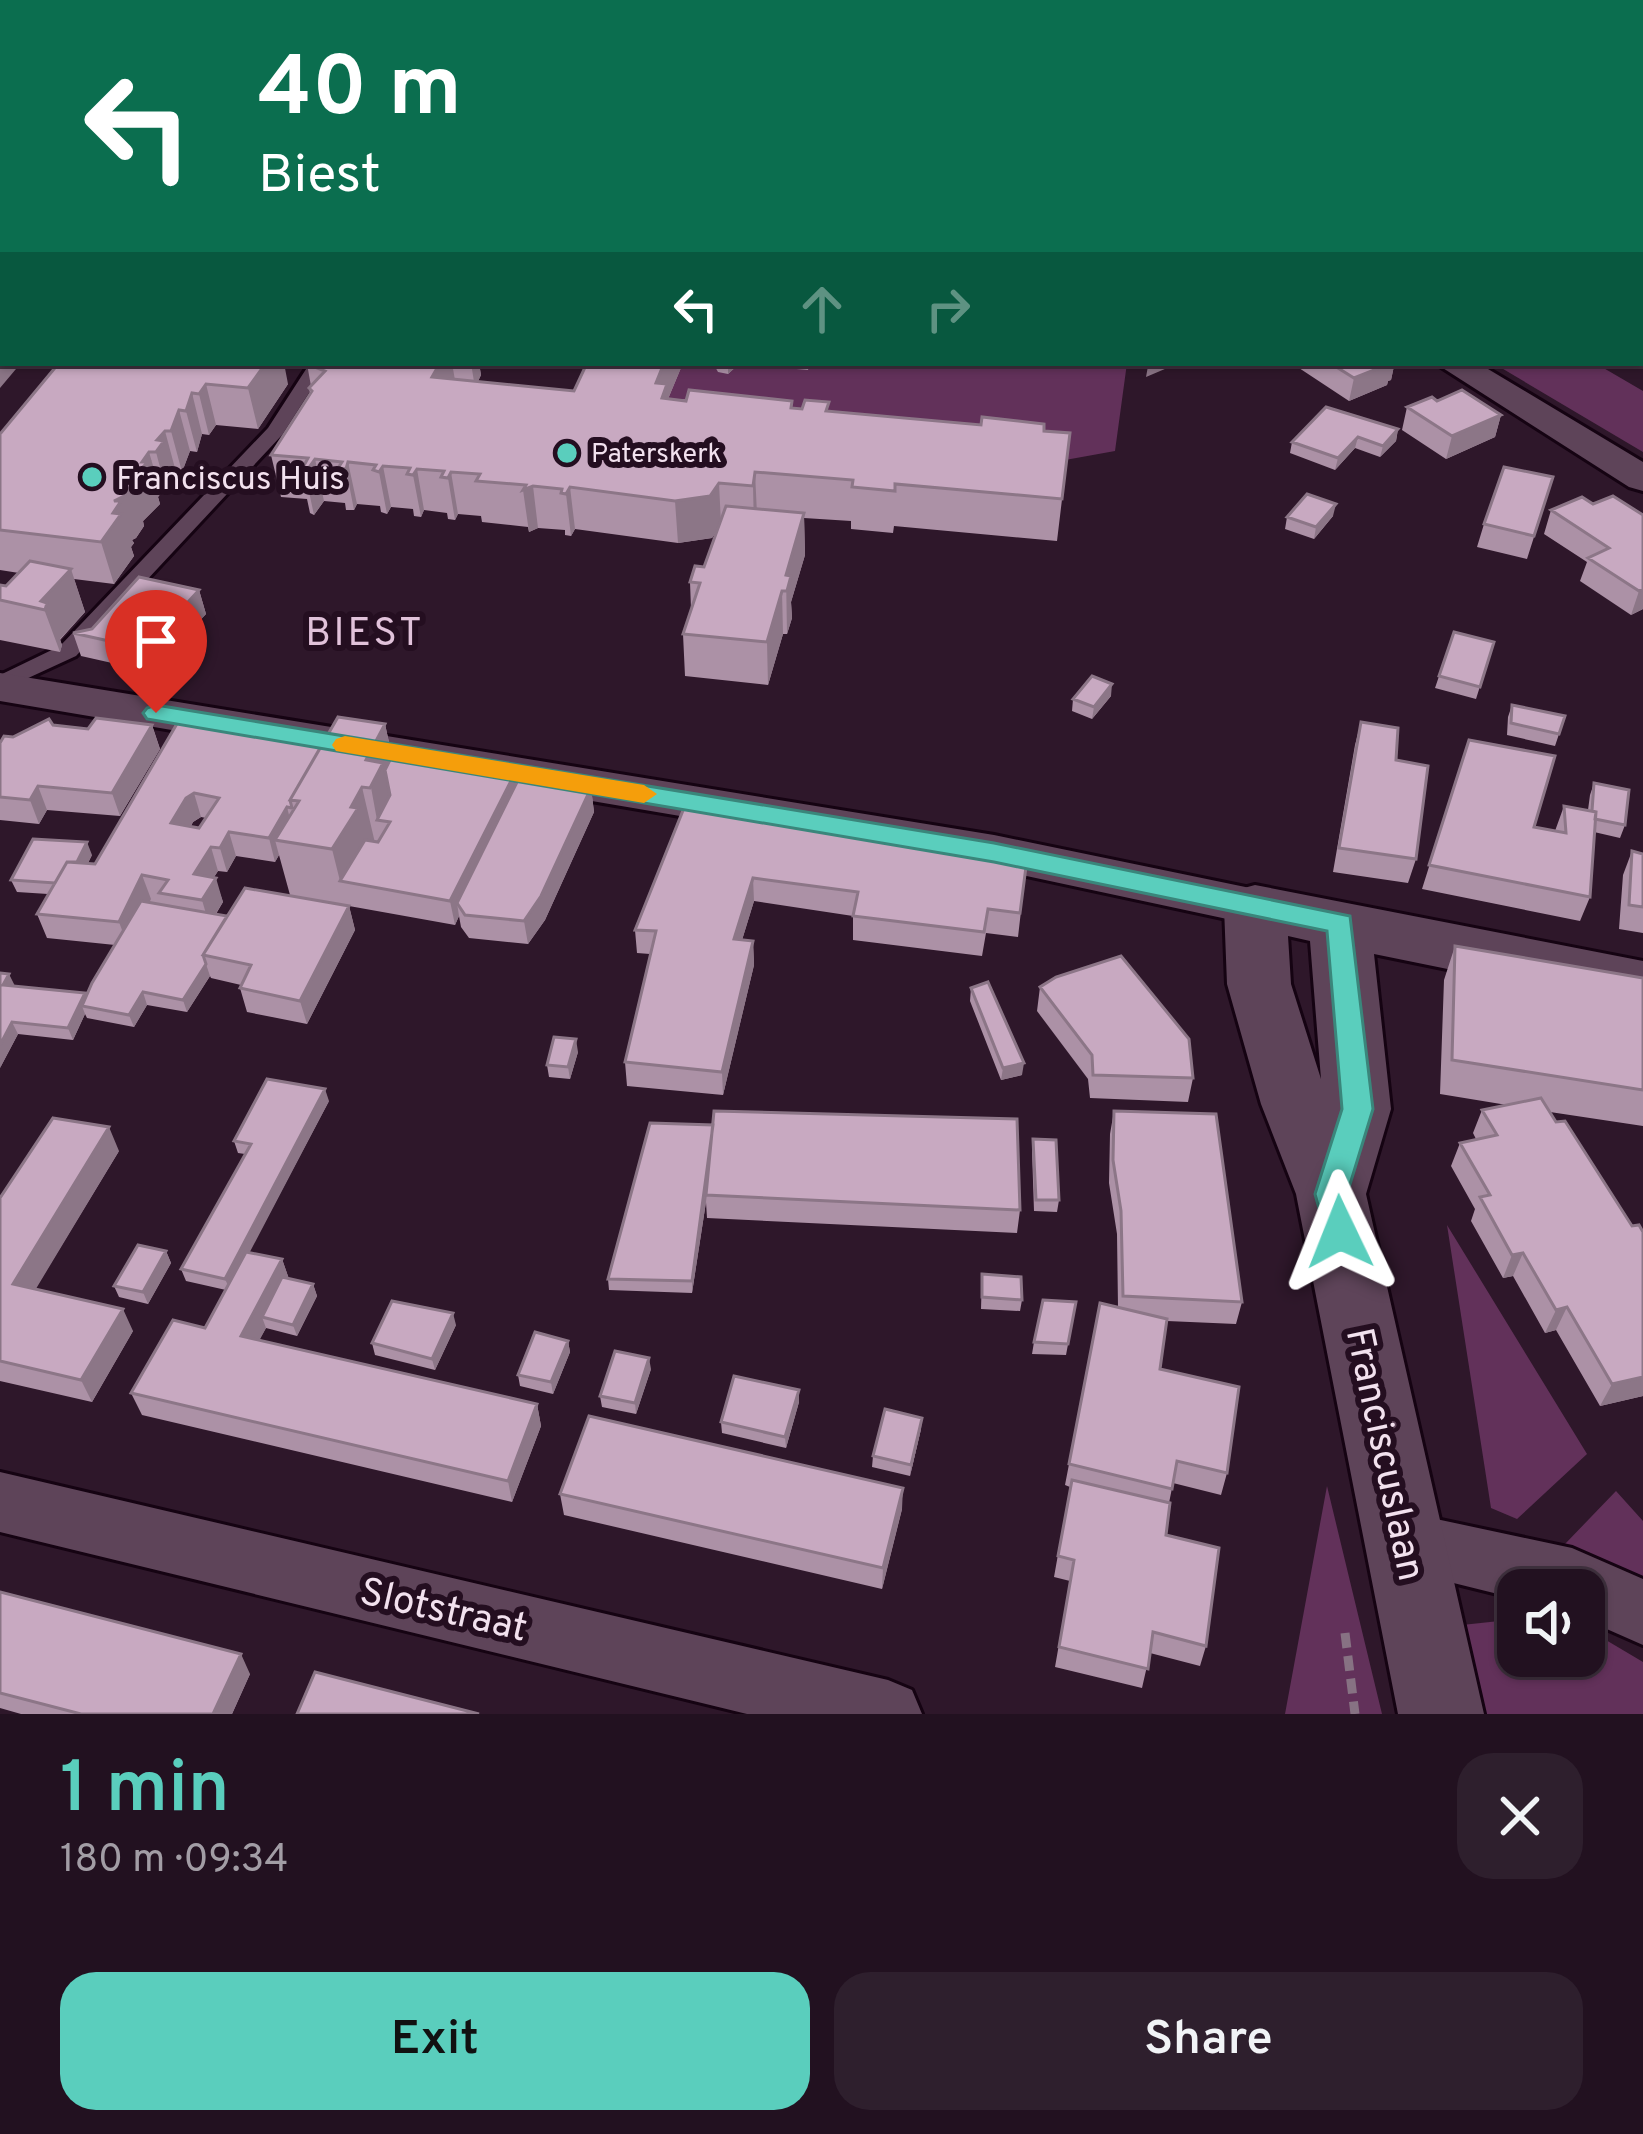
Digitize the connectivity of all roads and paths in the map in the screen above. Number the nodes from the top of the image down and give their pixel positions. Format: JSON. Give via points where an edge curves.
{"nodes":[{"id":1,"x":317,"y":366,"type":"edge"},
{"id":2,"x":1458,"y":366,"type":"edge"},
{"id":3,"x":1643,"y":479,"type":"edge"},
{"id":4,"x":0,"y":686,"type":"edge"},
{"id":5,"x":1255,"y":907,"type":"junction"},
{"id":6,"x":1340,"y":923,"type":"junction"},
{"id":7,"x":1643,"y":985,"type":"edge"},
{"id":8,"x":1331,"y":1194,"type":"junction"},
{"id":9,"x":0,"y":1502,"type":"edge"},
{"id":10,"x":1408,"y":1544,"type":"junction"},
{"id":11,"x":1643,"y":1613,"type":"edge"},
{"id":12,"x":888,"y":1714,"type":"edge"},
{"id":13,"x":1442,"y":1714,"type":"edge"}],
"edges":[{"from":1,"to":4,"type":"lane","via":[[275,431],[68,651]]},
{"from":2,"to":3,"type":"street"},
{"from":4,"to":5,"type":"street","via":[[994,852]]},
{"from":5,"to":6,"type":"street"},
{"from":5,"to":8,"type":"street","name":"Franciscuslaan","via":[[1259,984]]},
{"from":6,"to":7,"type":"street"},
{"from":6,"to":8,"type":"street","via":[[1358,1109]]},
{"from":8,"to":10,"type":"street","name":"Franciscuslaan"},
{"from":9,"to":12,"type":"street","name":"Slotstraat"},
{"from":10,"to":11,"type":"street","via":[[1572,1580]]},
{"from":10,"to":13,"type":"street","name":"Franciscuslaan"}]}
